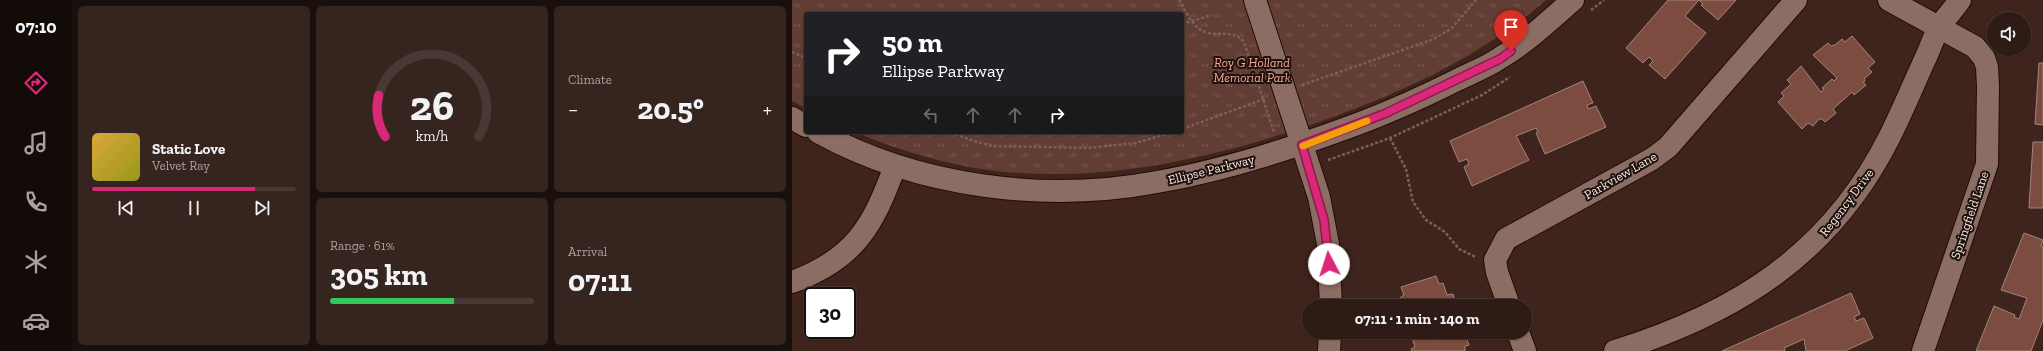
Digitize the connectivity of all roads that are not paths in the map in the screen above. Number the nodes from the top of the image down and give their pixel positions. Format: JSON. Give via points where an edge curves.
{"nodes":[{"id":1,"x":1255,"y":0,"type":"edge"},
{"id":2,"x":1796,"y":0,"type":"edge"},
{"id":3,"x":1889,"y":0,"type":"edge"},
{"id":4,"x":1960,"y":0,"type":"edge"},
{"id":5,"x":1580,"y":7,"type":"edge"},
{"id":6,"x":1940,"y":26,"type":"junction"},
{"id":7,"x":792,"y":118,"type":"edge"},
{"id":8,"x":804,"y":125,"type":"edge"},
{"id":9,"x":822,"y":134,"type":"edge"},
{"id":10,"x":1302,"y":145,"type":"junction"},
{"id":11,"x":896,"y":166,"type":"junction"},
{"id":12,"x":792,"y":282,"type":"edge"},
{"id":13,"x":1330,"y":299,"type":"edge"},
{"id":14,"x":1507,"y":299,"type":"edge"},
{"id":15,"x":1330,"y":339,"type":"edge"},
{"id":16,"x":1521,"y":339,"type":"edge"},
{"id":17,"x":1662,"y":343,"type":"edge"},
{"id":18,"x":1329,"y":351,"type":"edge"},
{"id":19,"x":1525,"y":351,"type":"edge"},
{"id":20,"x":1615,"y":351,"type":"edge"},
{"id":21,"x":1923,"y":351,"type":"edge"}],
"edges":[{"from":1,"to":10,"type":"street"},
{"from":2,"to":14,"type":"street","name":"Parkview Lane","via":[[1668,147],[1652,159],[1506,239],[1495,260]]},
{"from":3,"to":6,"type":"street"},
{"from":4,"to":6,"type":"street","name":"Regency Drive"},
{"from":5,"to":10,"type":"street","name":"Ellipse Parkway","via":[[1543,26],[1500,59],[1379,116]]},
{"from":6,"to":17,"type":"street","name":"Regency Drive","via":[[1890,137],[1866,180],[1829,228],[1806,251],[1746,295],[1684,327]]},
{"from":6,"to":21,"type":"street","name":"Springfield Lane","via":[[1975,46],[1984,58],[1988,86],[1987,164]]},
{"from":7,"to":8,"type":"street"},
{"from":9,"to":11,"type":"street","name":"Ellipse Parkway","via":[[839,144]]},
{"from":10,"to":11,"type":"street","name":"Ellipse Parkway","via":[[1156,183],[1086,190],[1039,190],[976,184]]},
{"from":10,"to":13,"type":"street","via":[[1324,220]]},
{"from":11,"to":12,"type":"street","via":[[877,212],[854,244],[817,272]]},
{"from":15,"to":18,"type":"street"},
{"from":16,"to":19,"type":"street"},
{"from":17,"to":20,"type":"street","name":"Regency Drive"}]}
